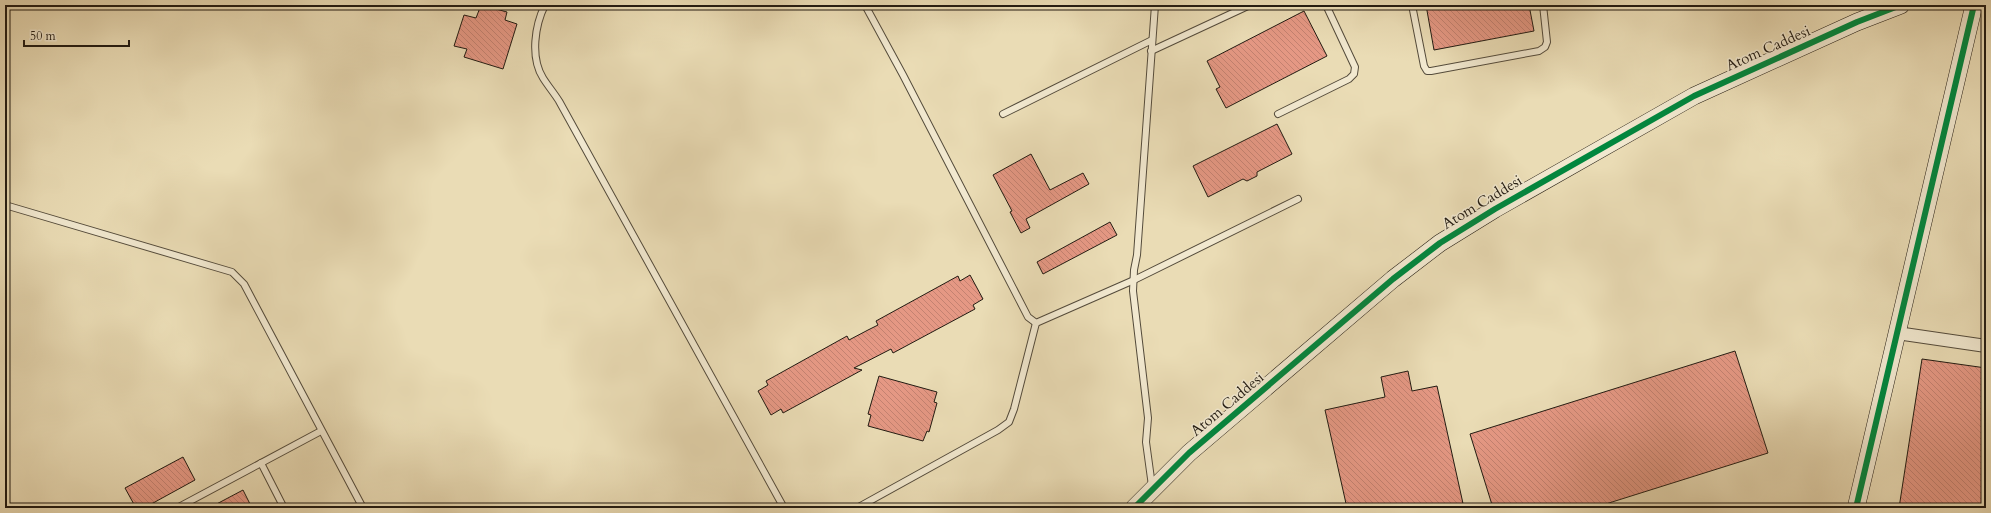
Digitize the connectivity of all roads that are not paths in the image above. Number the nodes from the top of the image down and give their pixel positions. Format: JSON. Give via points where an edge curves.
{"nodes":[{"id":1,"x":545,"y":5,"type":"edge"},
{"id":2,"x":865,"y":5,"type":"edge"},
{"id":3,"x":1155,"y":5,"type":"edge"},
{"id":4,"x":1250,"y":5,"type":"edge"},
{"id":5,"x":1326,"y":5,"type":"edge"},
{"id":6,"x":1412,"y":5,"type":"edge"},
{"id":7,"x":1543,"y":5,"type":"edge"},
{"id":8,"x":1901,"y":5,"type":"edge"},
{"id":9,"x":1974,"y":5,"type":"edge"},
{"id":10,"x":1152,"y":40,"type":"junction"},
{"id":11,"x":1151,"y":51,"type":"junction"},
{"id":12,"x":1003,"y":114,"type":"dead end"},
{"id":13,"x":1278,"y":114,"type":"dead end"},
{"id":14,"x":1298,"y":199,"type":"dead end"},
{"id":15,"x":5,"y":205,"type":"edge"},
{"id":16,"x":1134,"y":280,"type":"junction"},
{"id":17,"x":1036,"y":323,"type":"junction"},
{"id":18,"x":1897,"y":333,"type":"junction"},
{"id":19,"x":1986,"y":346,"type":"edge"},
{"id":20,"x":321,"y":431,"type":"junction"},
{"id":21,"x":261,"y":463,"type":"junction"},
{"id":22,"x":1144,"y":500,"type":"edge"},
{"id":23,"x":177,"y":508,"type":"edge"},
{"id":24,"x":284,"y":508,"type":"edge"},
{"id":25,"x":363,"y":508,"type":"edge"},
{"id":26,"x":784,"y":508,"type":"edge"},
{"id":27,"x":857,"y":508,"type":"edge"},
{"id":28,"x":1856,"y":508,"type":"edge"}],
"edges":[{"from":1,"to":26,"type":"lane","via":[[537,27],[536,52],[542,77],[559,101]]},
{"from":2,"to":17,"type":"lane","via":[[1028,317]]},
{"from":3,"to":10,"type":"lane"},
{"from":4,"to":11,"type":"lane"},
{"from":5,"to":13,"type":"lane","via":[[1355,68],[1354,74],[1349,79]]},
{"from":6,"to":7,"type":"lane","via":[[1424,66],[1427,71],[1431,71],[1545,47],[1547,42]]},
{"from":8,"to":22,"type":"street","name":"Atom Caddesi","via":[[1857,22],[1694,96],[1440,243],[1393,279],[1189,453]]},
{"from":9,"to":18,"type":"street"},
{"from":10,"to":11,"type":"lane"},
{"from":10,"to":12,"type":"lane"},
{"from":11,"to":16,"type":"lane","via":[[1138,255]]},
{"from":14,"to":16,"type":"lane"},
{"from":15,"to":20,"type":"lane","via":[[232,272],[244,284]]},
{"from":16,"to":17,"type":"lane"},
{"from":16,"to":22,"type":"lane","via":[[1133,291],[1148,418]]},
{"from":17,"to":27,"type":"lane","via":[[1009,422]]},
{"from":18,"to":19,"type":"street"},
{"from":18,"to":28,"type":"street"},
{"from":20,"to":21,"type":"lane"},
{"from":20,"to":25,"type":"lane"},
{"from":21,"to":23,"type":"lane"},
{"from":21,"to":24,"type":"lane"}]}
